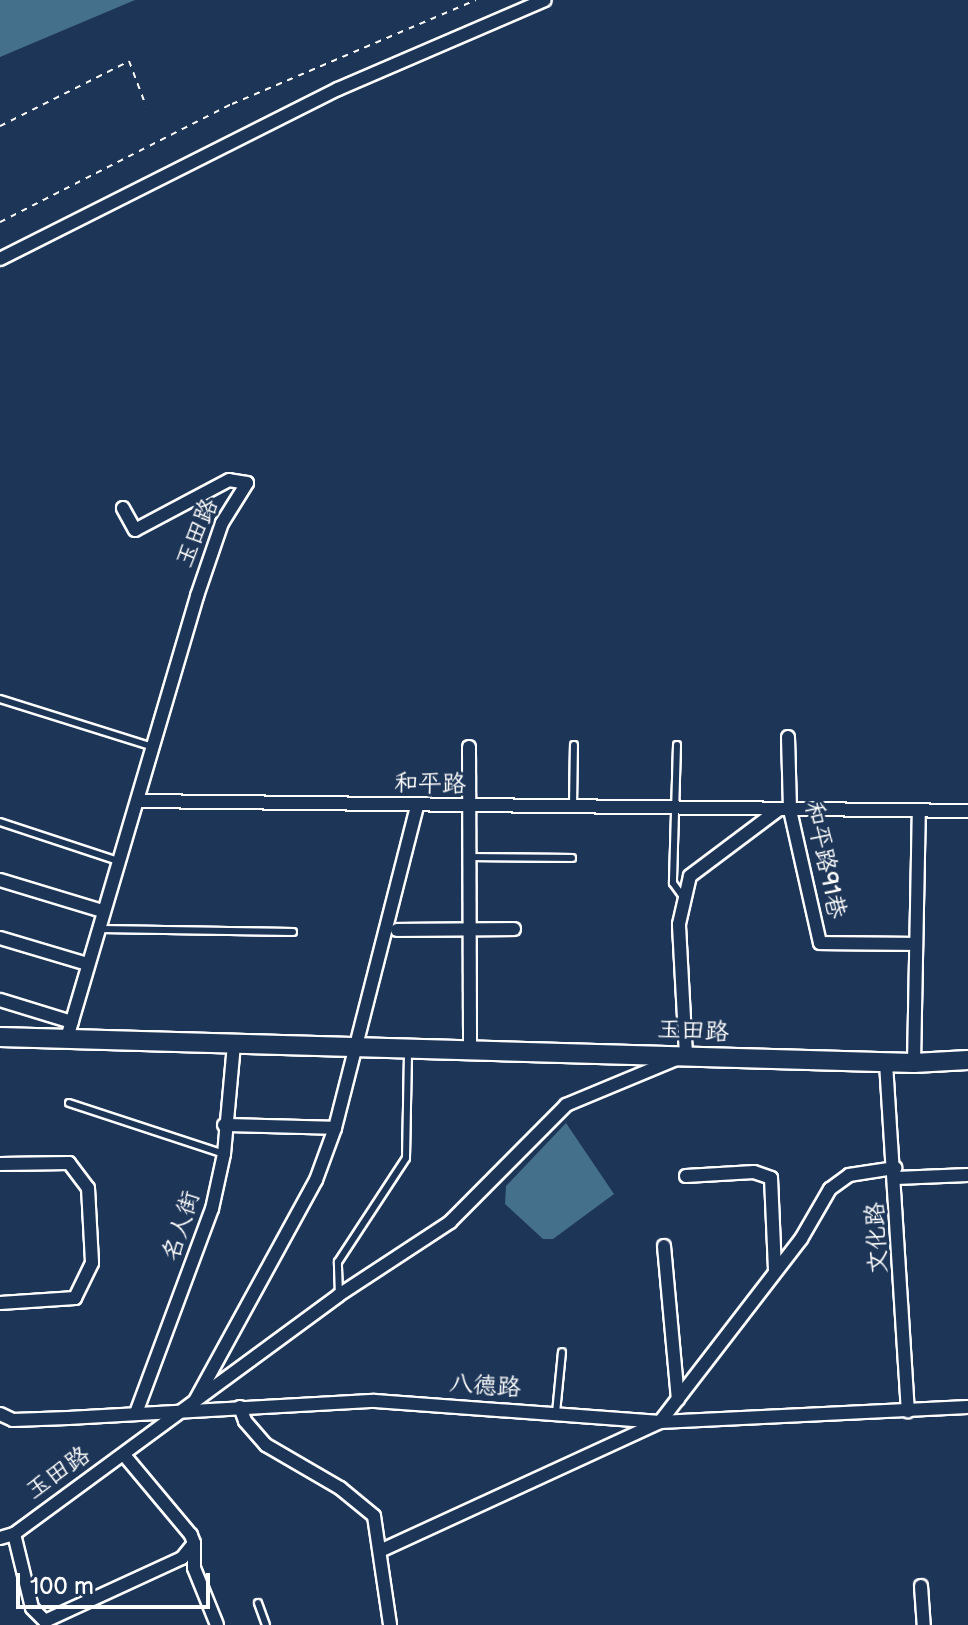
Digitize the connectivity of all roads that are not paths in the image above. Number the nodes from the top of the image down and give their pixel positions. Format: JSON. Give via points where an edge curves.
{"nodes":[{"id":1,"x":545,"y":0,"type":"edge"},
{"id":2,"x":0,"y":259,"type":"edge"},
{"id":3,"x":123,"y":508,"type":"dead end"},
{"id":4,"x":0,"y":699,"type":"edge"},
{"id":5,"x":788,"y":737,"type":"dead end"},
{"id":6,"x":574,"y":745,"type":"dead end"},
{"id":7,"x":677,"y":745,"type":"dead end"},
{"id":8,"x":153,"y":747,"type":"junction"},
{"id":9,"x":469,"y":747,"type":"dead end"},
{"id":10,"x":139,"y":801,"type":"junction"},
{"id":11,"x":417,"y":806,"type":"junction"},
{"id":12,"x":471,"y":806,"type":"junction"},
{"id":13,"x":573,"y":808,"type":"junction"},
{"id":14,"x":676,"y":809,"type":"junction"},
{"id":15,"x":784,"y":810,"type":"junction"},
{"id":16,"x":968,"y":811,"type":"edge"},
{"id":17,"x":919,"y":813,"type":"junction"},
{"id":18,"x":0,"y":822,"type":"edge"},
{"id":19,"x":470,"y":857,"type":"junction"},
{"id":20,"x":572,"y":858,"type":"dead end"},
{"id":21,"x":119,"y":861,"type":"junction"},
{"id":22,"x":0,"y":880,"type":"edge"},
{"id":23,"x":683,"y":897,"type":"junction"},
{"id":24,"x":102,"y":911,"type":"junction"},
{"id":25,"x":97,"y":929,"type":"junction"},
{"id":26,"x":468,"y":929,"type":"junction"},
{"id":27,"x":514,"y":929,"type":"dead end"},
{"id":28,"x":397,"y":930,"type":"dead end"},
{"id":29,"x":293,"y":932,"type":"dead end"},
{"id":30,"x":0,"y":938,"type":"edge"},
{"id":31,"x":916,"y":944,"type":"junction"},
{"id":32,"x":88,"y":964,"type":"junction"},
{"id":33,"x":0,"y":1000,"type":"edge"},
{"id":34,"x":69,"y":1030,"type":"junction"},
{"id":35,"x":0,"y":1037,"type":"edge"},
{"id":36,"x":234,"y":1044,"type":"junction"},
{"id":37,"x":354,"y":1046,"type":"junction"},
{"id":38,"x":408,"y":1048,"type":"junction"},
{"id":39,"x":470,"y":1050,"type":"junction"},
{"id":40,"x":686,"y":1055,"type":"junction"},
{"id":41,"x":968,"y":1060,"type":"edge"},
{"id":42,"x":886,"y":1063,"type":"junction"},
{"id":43,"x":914,"y":1063,"type":"junction"},
{"id":44,"x":69,"y":1103,"type":"dead end"},
{"id":45,"x":224,"y":1125,"type":"junction"},
{"id":46,"x":335,"y":1128,"type":"junction"},
{"id":47,"x":224,"y":1154,"type":"junction"},
{"id":48,"x":0,"y":1164,"type":"edge"},
{"id":49,"x":895,"y":1173,"type":"junction"},
{"id":50,"x":968,"y":1175,"type":"edge"},
{"id":51,"x":686,"y":1176,"type":"dead end"},
{"id":52,"x":664,"y":1246,"type":"dead end"},
{"id":53,"x":775,"y":1271,"type":"junction"},
{"id":54,"x":339,"y":1295,"type":"junction"},
{"id":55,"x":0,"y":1303,"type":"edge"},
{"id":56,"x":562,"y":1352,"type":"dead end"},
{"id":57,"x":678,"y":1399,"type":"junction"},
{"id":58,"x":240,"y":1407,"type":"junction"},
{"id":59,"x":968,"y":1407,"type":"edge"},
{"id":60,"x":191,"y":1408,"type":"junction"},
{"id":61,"x":908,"y":1411,"type":"junction"},
{"id":62,"x":136,"y":1413,"type":"junction"},
{"id":63,"x":556,"y":1413,"type":"junction"},
{"id":64,"x":0,"y":1414,"type":"edge"},
{"id":65,"x":660,"y":1422,"type":"junction"},
{"id":66,"x":125,"y":1456,"type":"junction"},
{"id":67,"x":14,"y":1534,"type":"junction"},
{"id":68,"x":0,"y":1538,"type":"edge"},
{"id":69,"x":194,"y":1543,"type":"junction"},
{"id":70,"x":382,"y":1550,"type":"junction"},
{"id":71,"x":921,"y":1586,"type":"dead end"},
{"id":72,"x":258,"y":1603,"type":"dead end"},
{"id":73,"x":217,"y":1625,"type":"edge"},
{"id":74,"x":266,"y":1625,"type":"edge"},
{"id":75,"x":390,"y":1625,"type":"edge"},
{"id":76,"x":924,"y":1625,"type":"edge"}],
"edges":[{"from":1,"to":2,"type":"street","via":[[338,89]]},
{"from":3,"to":8,"type":"street","name":"玉田路","via":[[135,530],[229,480],[247,483],[213,548]]},
{"from":4,"to":8,"type":"lane"},
{"from":5,"to":15,"type":"street","name":"和平路91巷"},
{"from":6,"to":13,"type":"lane"},
{"from":7,"to":14,"type":"lane"},
{"from":8,"to":10,"type":"street","name":"玉田路"},
{"from":9,"to":12,"type":"street"},
{"from":10,"to":11,"type":"street","name":"和平路"},
{"from":10,"to":21,"type":"street"},
{"from":11,"to":12,"type":"street","name":"和平路"},
{"from":11,"to":37,"type":"street"},
{"from":12,"to":13,"type":"street","name":"和平路"},
{"from":12,"to":19,"type":"street"},
{"from":13,"to":14,"type":"street","name":"和平路"},
{"from":14,"to":15,"type":"street","name":"和平路"},
{"from":14,"to":23,"type":"lane","via":[[673,883]]},
{"from":15,"to":17,"type":"street","name":"和平路"},
{"from":15,"to":23,"type":"street","via":[[706,860],[690,876]]},
{"from":15,"to":31,"type":"street","name":"和平路91巷","via":[[820,943]]},
{"from":16,"to":17,"type":"street","name":"和平路"},
{"from":17,"to":31,"type":"street"},
{"from":18,"to":21,"type":"lane"},
{"from":19,"to":20,"type":"lane"},
{"from":19,"to":26,"type":"street"},
{"from":21,"to":24,"type":"street"},
{"from":22,"to":24,"type":"street"},
{"from":23,"to":40,"type":"street"},
{"from":24,"to":25,"type":"street"},
{"from":25,"to":29,"type":"lane"},
{"from":25,"to":32,"type":"street"},
{"from":26,"to":27,"type":"street"},
{"from":26,"to":28,"type":"street"},
{"from":26,"to":39,"type":"street"},
{"from":30,"to":32,"type":"street"},
{"from":31,"to":43,"type":"street"},
{"from":32,"to":34,"type":"street"},
{"from":33,"to":34,"type":"street"},
{"from":34,"to":35,"type":"street","name":"玉田路"},
{"from":34,"to":36,"type":"street","name":"玉田路"},
{"from":36,"to":37,"type":"street","name":"玉田路"},
{"from":36,"to":45,"type":"street","name":"名人街"},
{"from":37,"to":38,"type":"street","name":"玉田路"},
{"from":37,"to":46,"type":"street"},
{"from":38,"to":39,"type":"street","name":"玉田路"},
{"from":38,"to":54,"type":"lane","via":[[406,1158],[338,1262]]},
{"from":39,"to":40,"type":"street","name":"玉田路"},
{"from":40,"to":42,"type":"street","name":"玉田路"},
{"from":40,"to":54,"type":"street","name":"玉田路","via":[[566,1105],[450,1222]]},
{"from":41,"to":43,"type":"street","name":"玉田路"},
{"from":42,"to":43,"type":"street","name":"玉田路"},
{"from":42,"to":49,"type":"street","name":"文化路"},
{"from":44,"to":47,"type":"lane"},
{"from":45,"to":46,"type":"street"},
{"from":45,"to":47,"type":"street","name":"名人街"},
{"from":46,"to":60,"type":"street","via":[[316,1180]]},
{"from":47,"to":62,"type":"street","name":"名人街","via":[[212,1209]]},
{"from":48,"to":55,"type":"street","via":[[69,1163],[88,1188],[92,1263],[75,1298]]},
{"from":49,"to":50,"type":"street"},
{"from":49,"to":53,"type":"street","via":[[849,1175],[830,1189]]},
{"from":49,"to":61,"type":"street","name":"文化路"},
{"from":51,"to":53,"type":"street","via":[[754,1172],[771,1178]]},
{"from":52,"to":57,"type":"street"},
{"from":53,"to":57,"type":"street"},
{"from":54,"to":60,"type":"street","name":"玉田路"},
{"from":56,"to":63,"type":"lane"},
{"from":57,"to":65,"type":"street"},
{"from":58,"to":60,"type":"street","name":"八德路"},
{"from":58,"to":63,"type":"street","name":"八德路","via":[[375,1401]]},
{"from":58,"to":70,"type":"street","via":[[266,1445],[362,1503],[374,1516]]},
{"from":59,"to":61,"type":"street","name":"八德路"},
{"from":60,"to":62,"type":"street","name":"八德路"},
{"from":60,"to":66,"type":"street","name":"玉田路"},
{"from":61,"to":65,"type":"street","name":"八德路"},
{"from":62,"to":64,"type":"street","name":"八德路","via":[[13,1420]]},
{"from":63,"to":65,"type":"street","name":"八德路"},
{"from":65,"to":70,"type":"street"},
{"from":66,"to":67,"type":"street","name":"玉田路"},
{"from":66,"to":69,"type":"street","name":"玉田路"},
{"from":67,"to":68,"type":"street","name":"玉田路"},
{"from":67,"to":69,"type":"street","via":[[32,1608],[45,1621],[182,1558]]},
{"from":69,"to":73,"type":"street","via":[[194,1568]]},
{"from":70,"to":75,"type":"street"},
{"from":71,"to":76,"type":"street"},
{"from":72,"to":74,"type":"lane"}]}
